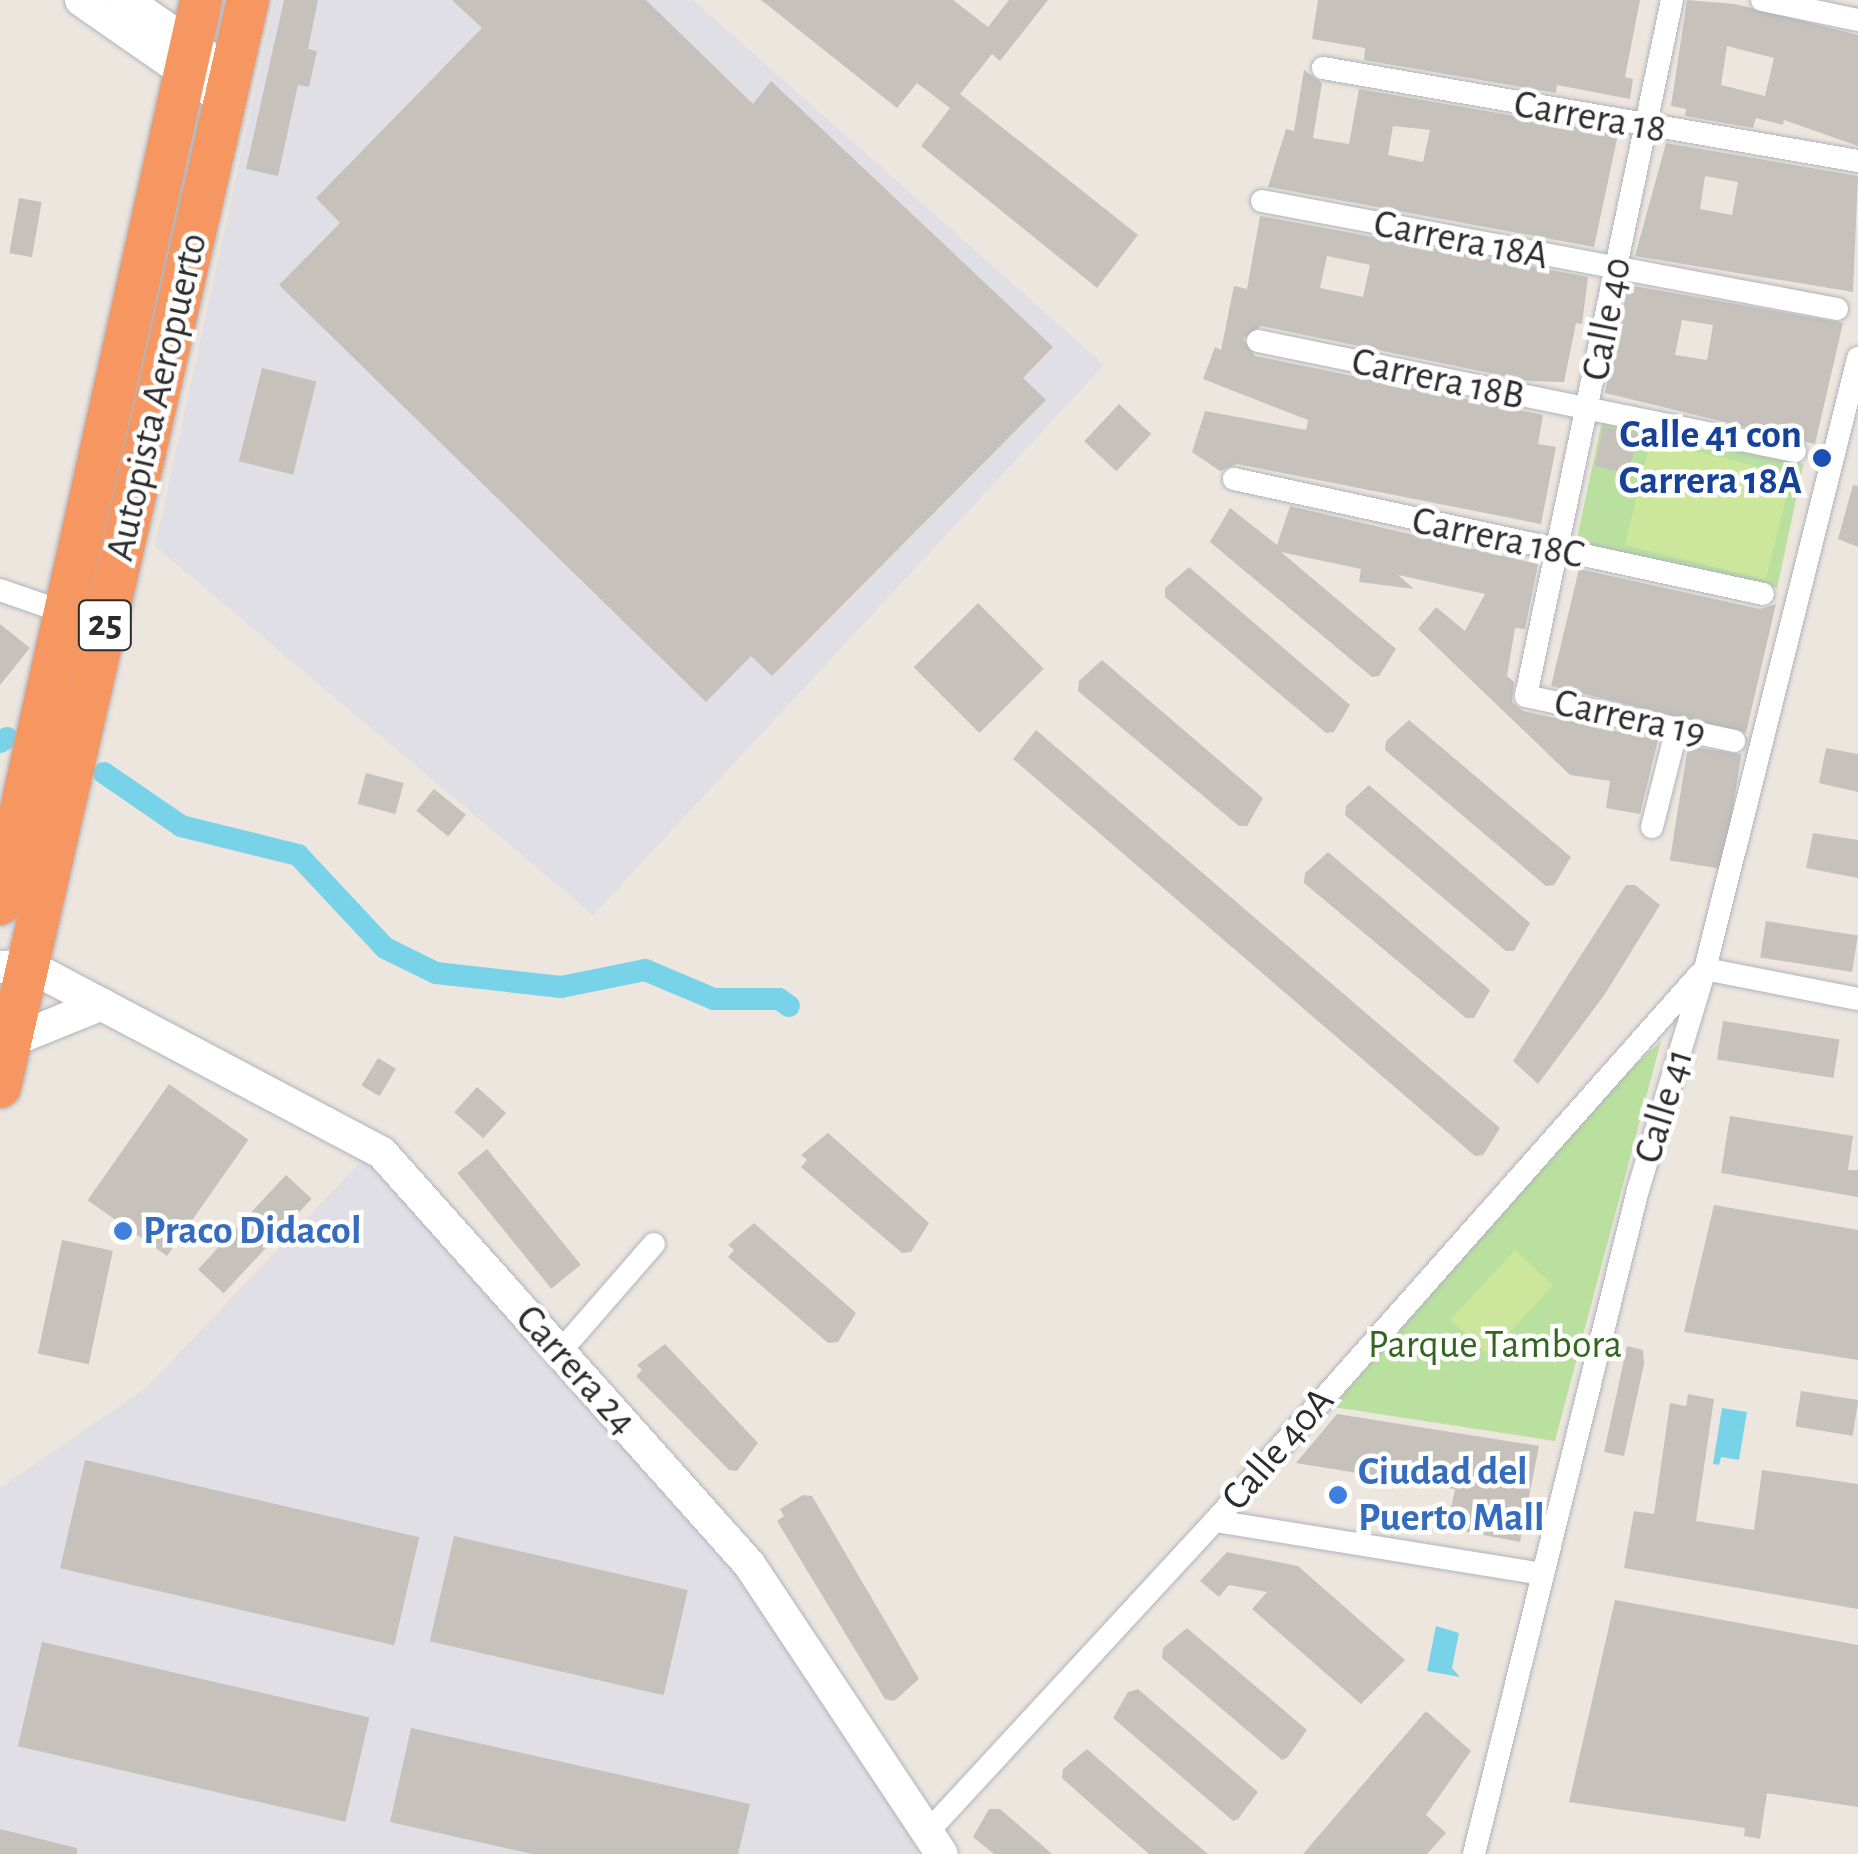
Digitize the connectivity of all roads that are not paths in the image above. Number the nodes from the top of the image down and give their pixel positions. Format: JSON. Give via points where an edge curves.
{"nodes":[{"id":1,"x":81,"y":0,"type":"edge"},
{"id":2,"x":126,"y":0,"type":"edge"},
{"id":3,"x":201,"y":0,"type":"edge"},
{"id":4,"x":248,"y":0,"type":"edge"},
{"id":5,"x":1672,"y":0,"type":"edge"},
{"id":6,"x":1762,"y":0,"type":"edge"},
{"id":7,"x":1858,"y":20,"type":"edge"},
{"id":8,"x":187,"y":59,"type":"junction"},
{"id":9,"x":1323,"y":68,"type":"dead end"},
{"id":10,"x":228,"y":87,"type":"junction"},
{"id":11,"x":1646,"y":128,"type":"junction"},
{"id":12,"x":1858,"y":161,"type":"edge"},
{"id":13,"x":1262,"y":200,"type":"dead end"},
{"id":14,"x":1616,"y":268,"type":"junction"},
{"id":15,"x":1837,"y":309,"type":"dead end"},
{"id":16,"x":1258,"y":342,"type":"dead end"},
{"id":17,"x":1858,"y":358,"type":"edge"},
{"id":18,"x":1589,"y":410,"type":"junction"},
{"id":19,"x":1796,"y":451,"type":"dead end"},
{"id":20,"x":1234,"y":480,"type":"dead end"},
{"id":21,"x":1560,"y":552,"type":"junction"},
{"id":22,"x":1764,"y":594,"type":"dead end"},
{"id":23,"x":2,"y":598,"type":"edge"},
{"id":24,"x":63,"y":612,"type":"junction"},
{"id":25,"x":1526,"y":696,"type":"joint"},
{"id":26,"x":1677,"y":728,"type":"junction"},
{"id":27,"x":1734,"y":740,"type":"dead end"},
{"id":28,"x":1652,"y":826,"type":"dead end"},
{"id":29,"x":0,"y":904,"type":"edge"},
{"id":30,"x":15,"y":966,"type":"edge"},
{"id":31,"x":1704,"y":969,"type":"junction"},
{"id":32,"x":1858,"y":999,"type":"edge"},
{"id":33,"x":102,"y":1004,"type":"junction"},
{"id":34,"x":11,"y":1041,"type":"junction"},
{"id":35,"x":0,"y":1087,"type":"edge"},
{"id":36,"x":654,"y":1244,"type":"dead end"},
{"id":37,"x":560,"y":1352,"type":"junction"},
{"id":38,"x":1215,"y":1521,"type":"junction"},
{"id":39,"x":1542,"y":1574,"type":"junction"},
{"id":40,"x":934,"y":1844,"type":"edge"},
{"id":41,"x":1474,"y":1854,"type":"edge"}],
"edges":[{"from":1,"to":8,"type":"street"},
{"from":2,"to":8,"type":"street"},
{"from":3,"to":8,"type":"highway","name":"Autopista Aeropuerto","number":"25"},
{"from":4,"to":10,"type":"highway","name":"Autopista Aeropuerto","number":"25"},
{"from":5,"to":11,"type":"street","name":"Calle 40"},
{"from":6,"to":7,"type":"street"},
{"from":8,"to":10,"type":"street"},
{"from":8,"to":24,"type":"highway","name":"Autopista Aeropuerto","number":"25"},
{"from":9,"to":11,"type":"street","name":"Carrera 18"},
{"from":10,"to":30,"type":"highway","name":"Autopista Aeropuerto","number":"25"},
{"from":11,"to":12,"type":"street","name":"Carrera 18"},
{"from":11,"to":14,"type":"street","name":"Calle 40"},
{"from":13,"to":14,"type":"street","name":"Carrera 18A"},
{"from":14,"to":15,"type":"street","name":"Carrera 18A"},
{"from":14,"to":18,"type":"street","name":"Calle 40"},
{"from":16,"to":18,"type":"street","name":"Carrera 18B"},
{"from":17,"to":31,"type":"street","name":"Calle 41"},
{"from":18,"to":19,"type":"street","name":"Carrera 18B"},
{"from":18,"to":21,"type":"street","name":"Calle 40"},
{"from":20,"to":21,"type":"street","name":"Carrera 18C"},
{"from":21,"to":22,"type":"street","name":"Carrera 18C"},
{"from":21,"to":25,"type":"street","name":"Calle 40"},
{"from":23,"to":24,"type":"street"},
{"from":24,"to":29,"type":"highway","name":"Autopista Aeropuerto","number":"25"},
{"from":25,"to":26,"type":"street","name":"Carrera 19"},
{"from":26,"to":27,"type":"street","name":"Carrera 19"},
{"from":26,"to":28,"type":"street"},
{"from":30,"to":33,"type":"street","name":"Carrera 24"},
{"from":30,"to":34,"type":"highway","name":"Autopista Aeropuerto","number":"25"},
{"from":31,"to":32,"type":"street"},
{"from":31,"to":38,"type":"street","name":"Calle 40A"},
{"from":31,"to":39,"type":"street","name":"Calle 41","via":[[1638,1190]]},
{"from":33,"to":34,"type":"street"},
{"from":33,"to":37,"type":"street","name":"Carrera 24","via":[[375,1148]]},
{"from":34,"to":35,"type":"highway","name":"Autopista Aeropuerto","number":"25"},
{"from":36,"to":37,"type":"street"},
{"from":37,"to":40,"type":"street","name":"Carrera 24","via":[[787,1612]]},
{"from":38,"to":39,"type":"street"},
{"from":38,"to":40,"type":"street","name":"Calle 40A"},
{"from":39,"to":41,"type":"street","name":"Calle 41"}]}
